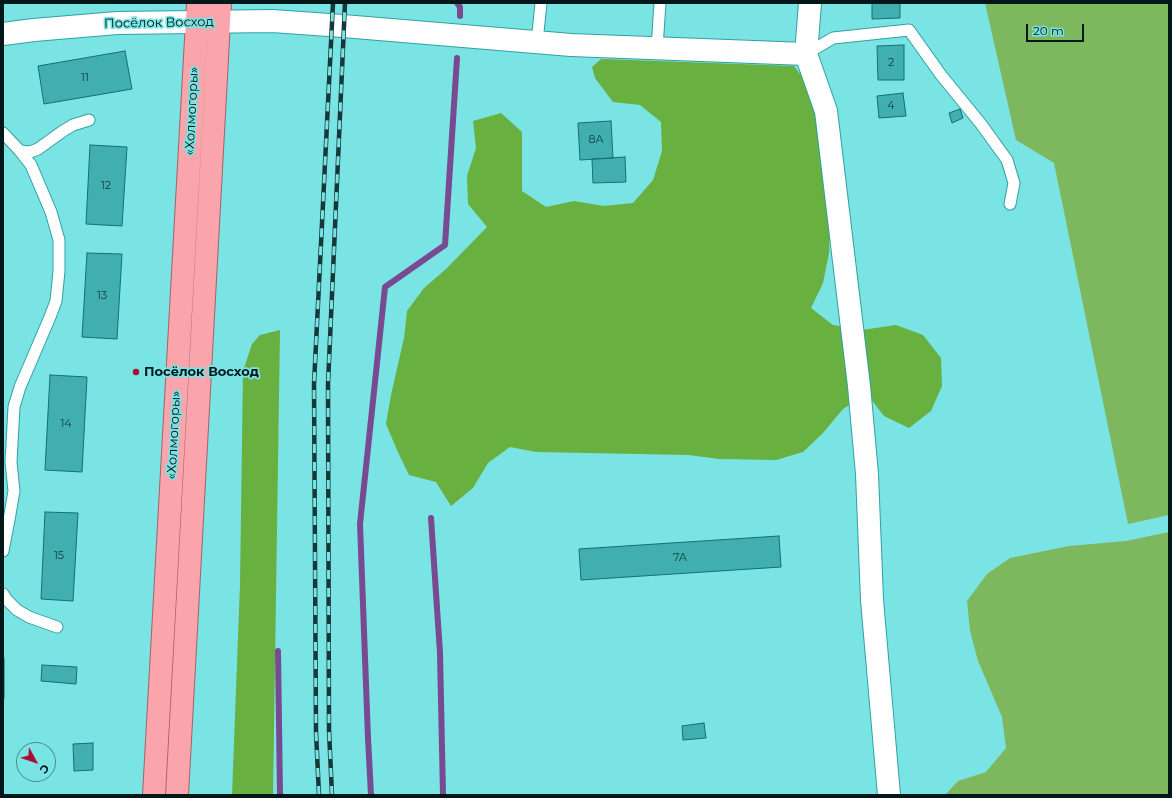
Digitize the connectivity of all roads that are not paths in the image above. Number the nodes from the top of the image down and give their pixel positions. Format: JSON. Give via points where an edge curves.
{"nodes":[{"id":1,"x":541,"y":3,"type":"edge"},
{"id":2,"x":660,"y":3,"type":"edge"},
{"id":3,"x":810,"y":3,"type":"edge"},
{"id":4,"x":197,"y":12,"type":"edge"},
{"id":5,"x":220,"y":12,"type":"edge"},
{"id":6,"x":3,"y":34,"type":"edge"},
{"id":7,"x":537,"y":42,"type":"junction"},
{"id":8,"x":658,"y":48,"type":"junction"},
{"id":9,"x":806,"y":54,"type":"junction"},
{"id":10,"x":89,"y":120,"type":"dead end"},
{"id":11,"x":3,"y":133,"type":"edge"},
{"id":12,"x":20,"y":151,"type":"junction"},
{"id":13,"x":1010,"y":204,"type":"dead end"},
{"id":14,"x":3,"y":551,"type":"edge"},
{"id":15,"x":3,"y":594,"type":"edge"},
{"id":16,"x":57,"y":627,"type":"dead end"},
{"id":17,"x":154,"y":795,"type":"edge"},
{"id":18,"x":177,"y":795,"type":"edge"},
{"id":19,"x":889,"y":795,"type":"edge"}],
"edges":[{"from":1,"to":7,"type":"lane"},
{"from":2,"to":8,"type":"lane"},
{"from":3,"to":9,"type":"street"},
{"from":4,"to":5,"type":"street","name":"Посёлок Восход"},
{"from":4,"to":6,"type":"street","name":"Посёлок Восход"},
{"from":4,"to":17,"type":"highway","name":"«Холмогоры»"},
{"from":5,"to":7,"type":"street","name":"Посёлок Восход","via":[[272,22]]},
{"from":5,"to":18,"type":"highway","name":"«Холмогоры»"},
{"from":7,"to":8,"type":"street","name":"Посёлок Восход"},
{"from":8,"to":9,"type":"street","name":"Посёлок Восход"},
{"from":9,"to":13,"type":"lane","via":[[833,38],[909,30],[1007,160],[1014,183]]},
{"from":9,"to":19,"type":"street","via":[[826,111],[859,386],[867,474],[872,600]]},
{"from":10,"to":12,"type":"lane","via":[[73,125],[38,149],[30,152]]},
{"from":11,"to":12,"type":"lane"},
{"from":12,"to":14,"type":"lane","via":[[31,165],[51,212],[59,240],[59,272],[56,301],[14,407],[11,462],[14,491]]},
{"from":15,"to":16,"type":"lane","via":[[17,610]]}]}
